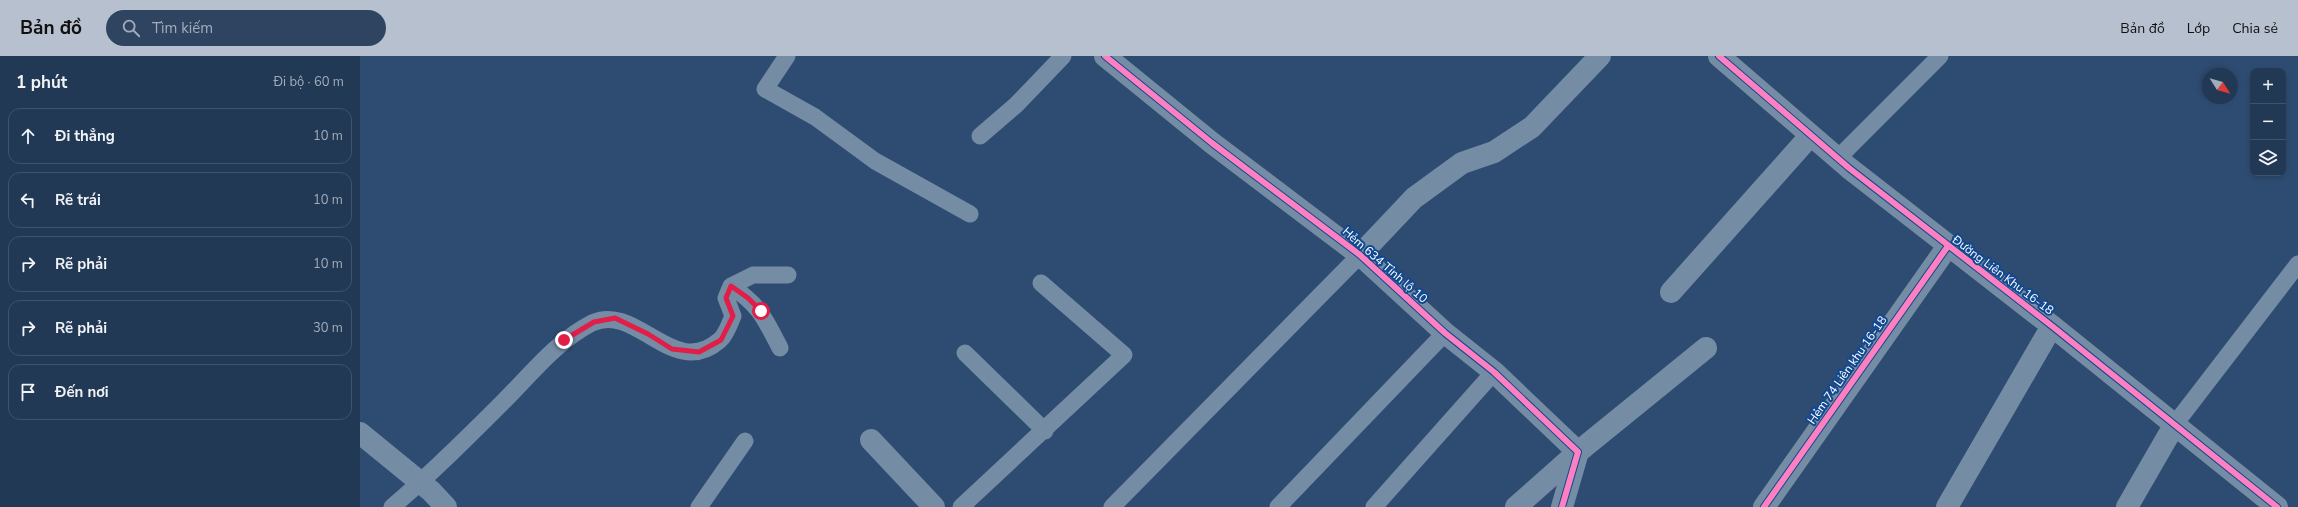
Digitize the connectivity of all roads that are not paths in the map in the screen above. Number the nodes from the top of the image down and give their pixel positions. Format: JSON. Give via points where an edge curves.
{"nodes":[{"id":1,"x":786,"y":56,"type":"edge"},
{"id":2,"x":1063,"y":56,"type":"edge"},
{"id":3,"x":1105,"y":56,"type":"edge"},
{"id":4,"x":1600,"y":56,"type":"edge"},
{"id":5,"x":1719,"y":56,"type":"edge"},
{"id":6,"x":1940,"y":56,"type":"edge"},
{"id":7,"x":980,"y":136,"type":"dead end"},
{"id":8,"x":1810,"y":136,"type":"junction"},
{"id":9,"x":1838,"y":158,"type":"junction"},
{"id":10,"x":970,"y":214,"type":"dead end"},
{"id":11,"x":1948,"y":246,"type":"junction"},
{"id":12,"x":1360,"y":255,"type":"junction"},
{"id":13,"x":2298,"y":264,"type":"edge"},
{"id":14,"x":788,"y":276,"type":"dead end"},
{"id":15,"x":1041,"y":283,"type":"dead end"},
{"id":16,"x":731,"y":286,"type":"junction"},
{"id":17,"x":1671,"y":292,"type":"dead end"},
{"id":18,"x":2052,"y":326,"type":"junction"},
{"id":19,"x":1445,"y":333,"type":"junction"},
{"id":20,"x":780,"y":348,"type":"dead end"},
{"id":21,"x":1706,"y":348,"type":"dead end"},
{"id":22,"x":965,"y":353,"type":"dead end"},
{"id":23,"x":1494,"y":372,"type":"junction"},
{"id":24,"x":2175,"y":424,"type":"junction"},
{"id":25,"x":1045,"y":431,"type":"junction"},
{"id":26,"x":360,"y":433,"type":"edge"},
{"id":27,"x":872,"y":440,"type":"dead end"},
{"id":28,"x":745,"y":441,"type":"dead end"},
{"id":29,"x":1578,"y":452,"type":"junction"},
{"id":30,"x":420,"y":483,"type":"junction"},
{"id":31,"x":392,"y":507,"type":"edge"},
{"id":32,"x":446,"y":507,"type":"edge"},
{"id":33,"x":699,"y":507,"type":"edge"},
{"id":34,"x":934,"y":507,"type":"edge"},
{"id":35,"x":961,"y":507,"type":"edge"},
{"id":36,"x":1112,"y":507,"type":"edge"},
{"id":37,"x":1278,"y":507,"type":"edge"},
{"id":38,"x":1374,"y":507,"type":"edge"},
{"id":39,"x":1516,"y":507,"type":"edge"},
{"id":40,"x":1562,"y":507,"type":"edge"},
{"id":41,"x":1764,"y":507,"type":"edge"},
{"id":42,"x":1947,"y":507,"type":"edge"},
{"id":43,"x":2127,"y":507,"type":"edge"},
{"id":44,"x":2277,"y":507,"type":"edge"}],
"edges":[{"from":1,"to":10,"type":"lane","via":[[764,89],[815,117],[875,162]]},
{"from":2,"to":7,"type":"lane","via":[[1016,105]]},
{"from":3,"to":12,"type":"street","name":"Hẻm 634 Tỉnh lộ 10","via":[[1212,143]]},
{"from":4,"to":12,"type":"street","via":[[1532,127],[1494,152],[1462,164],[1414,198]]},
{"from":5,"to":8,"type":"street","name":"Đường Liên Khu 16-18"},
{"from":6,"to":9,"type":"lane"},
{"from":8,"to":9,"type":"street","name":"Đường Liên Khu 16-18"},
{"from":8,"to":17,"type":"street"},
{"from":9,"to":11,"type":"street","name":"Đường Liên Khu 16-18"},
{"from":11,"to":18,"type":"street","name":"Đường Liên Khu 16-18"},
{"from":11,"to":41,"type":"street","name":"Hẻm 74 Liên khu 16-18"},
{"from":12,"to":19,"type":"street","name":"Hẻm 634 Tỉnh lộ 10"},
{"from":12,"to":36,"type":"lane"},
{"from":13,"to":24,"type":"lane"},
{"from":14,"to":16,"type":"lane","via":[[753,275]]},
{"from":15,"to":25,"type":"lane","via":[[1124,355]]},
{"from":16,"to":20,"type":"lane","via":[[761,311]]},
{"from":16,"to":30,"type":"lane","via":[[726,298],[733,316],[721,340],[699,352],[672,349],[615,318],[594,322],[564,340]]},
{"from":18,"to":24,"type":"street","name":"Đường Liên Khu 16-18"},
{"from":18,"to":42,"type":"street"},
{"from":19,"to":23,"type":"street","name":"Hẻm 634 Tỉnh lộ 10"},
{"from":19,"to":37,"type":"lane"},
{"from":21,"to":29,"type":"street"},
{"from":22,"to":25,"type":"lane"},
{"from":23,"to":29,"type":"street","name":"Hẻm 634 Tỉnh lộ 10"},
{"from":23,"to":38,"type":"lane"},
{"from":24,"to":43,"type":"street"},
{"from":24,"to":44,"type":"street","name":"Đường Liên Khu 16-18"},
{"from":25,"to":35,"type":"lane"},
{"from":26,"to":30,"type":"street"},
{"from":27,"to":34,"type":"street"},
{"from":28,"to":33,"type":"lane"},
{"from":29,"to":39,"type":"street"},
{"from":29,"to":40,"type":"street"},
{"from":30,"to":31,"type":"lane"},
{"from":30,"to":32,"type":"street"}]}
